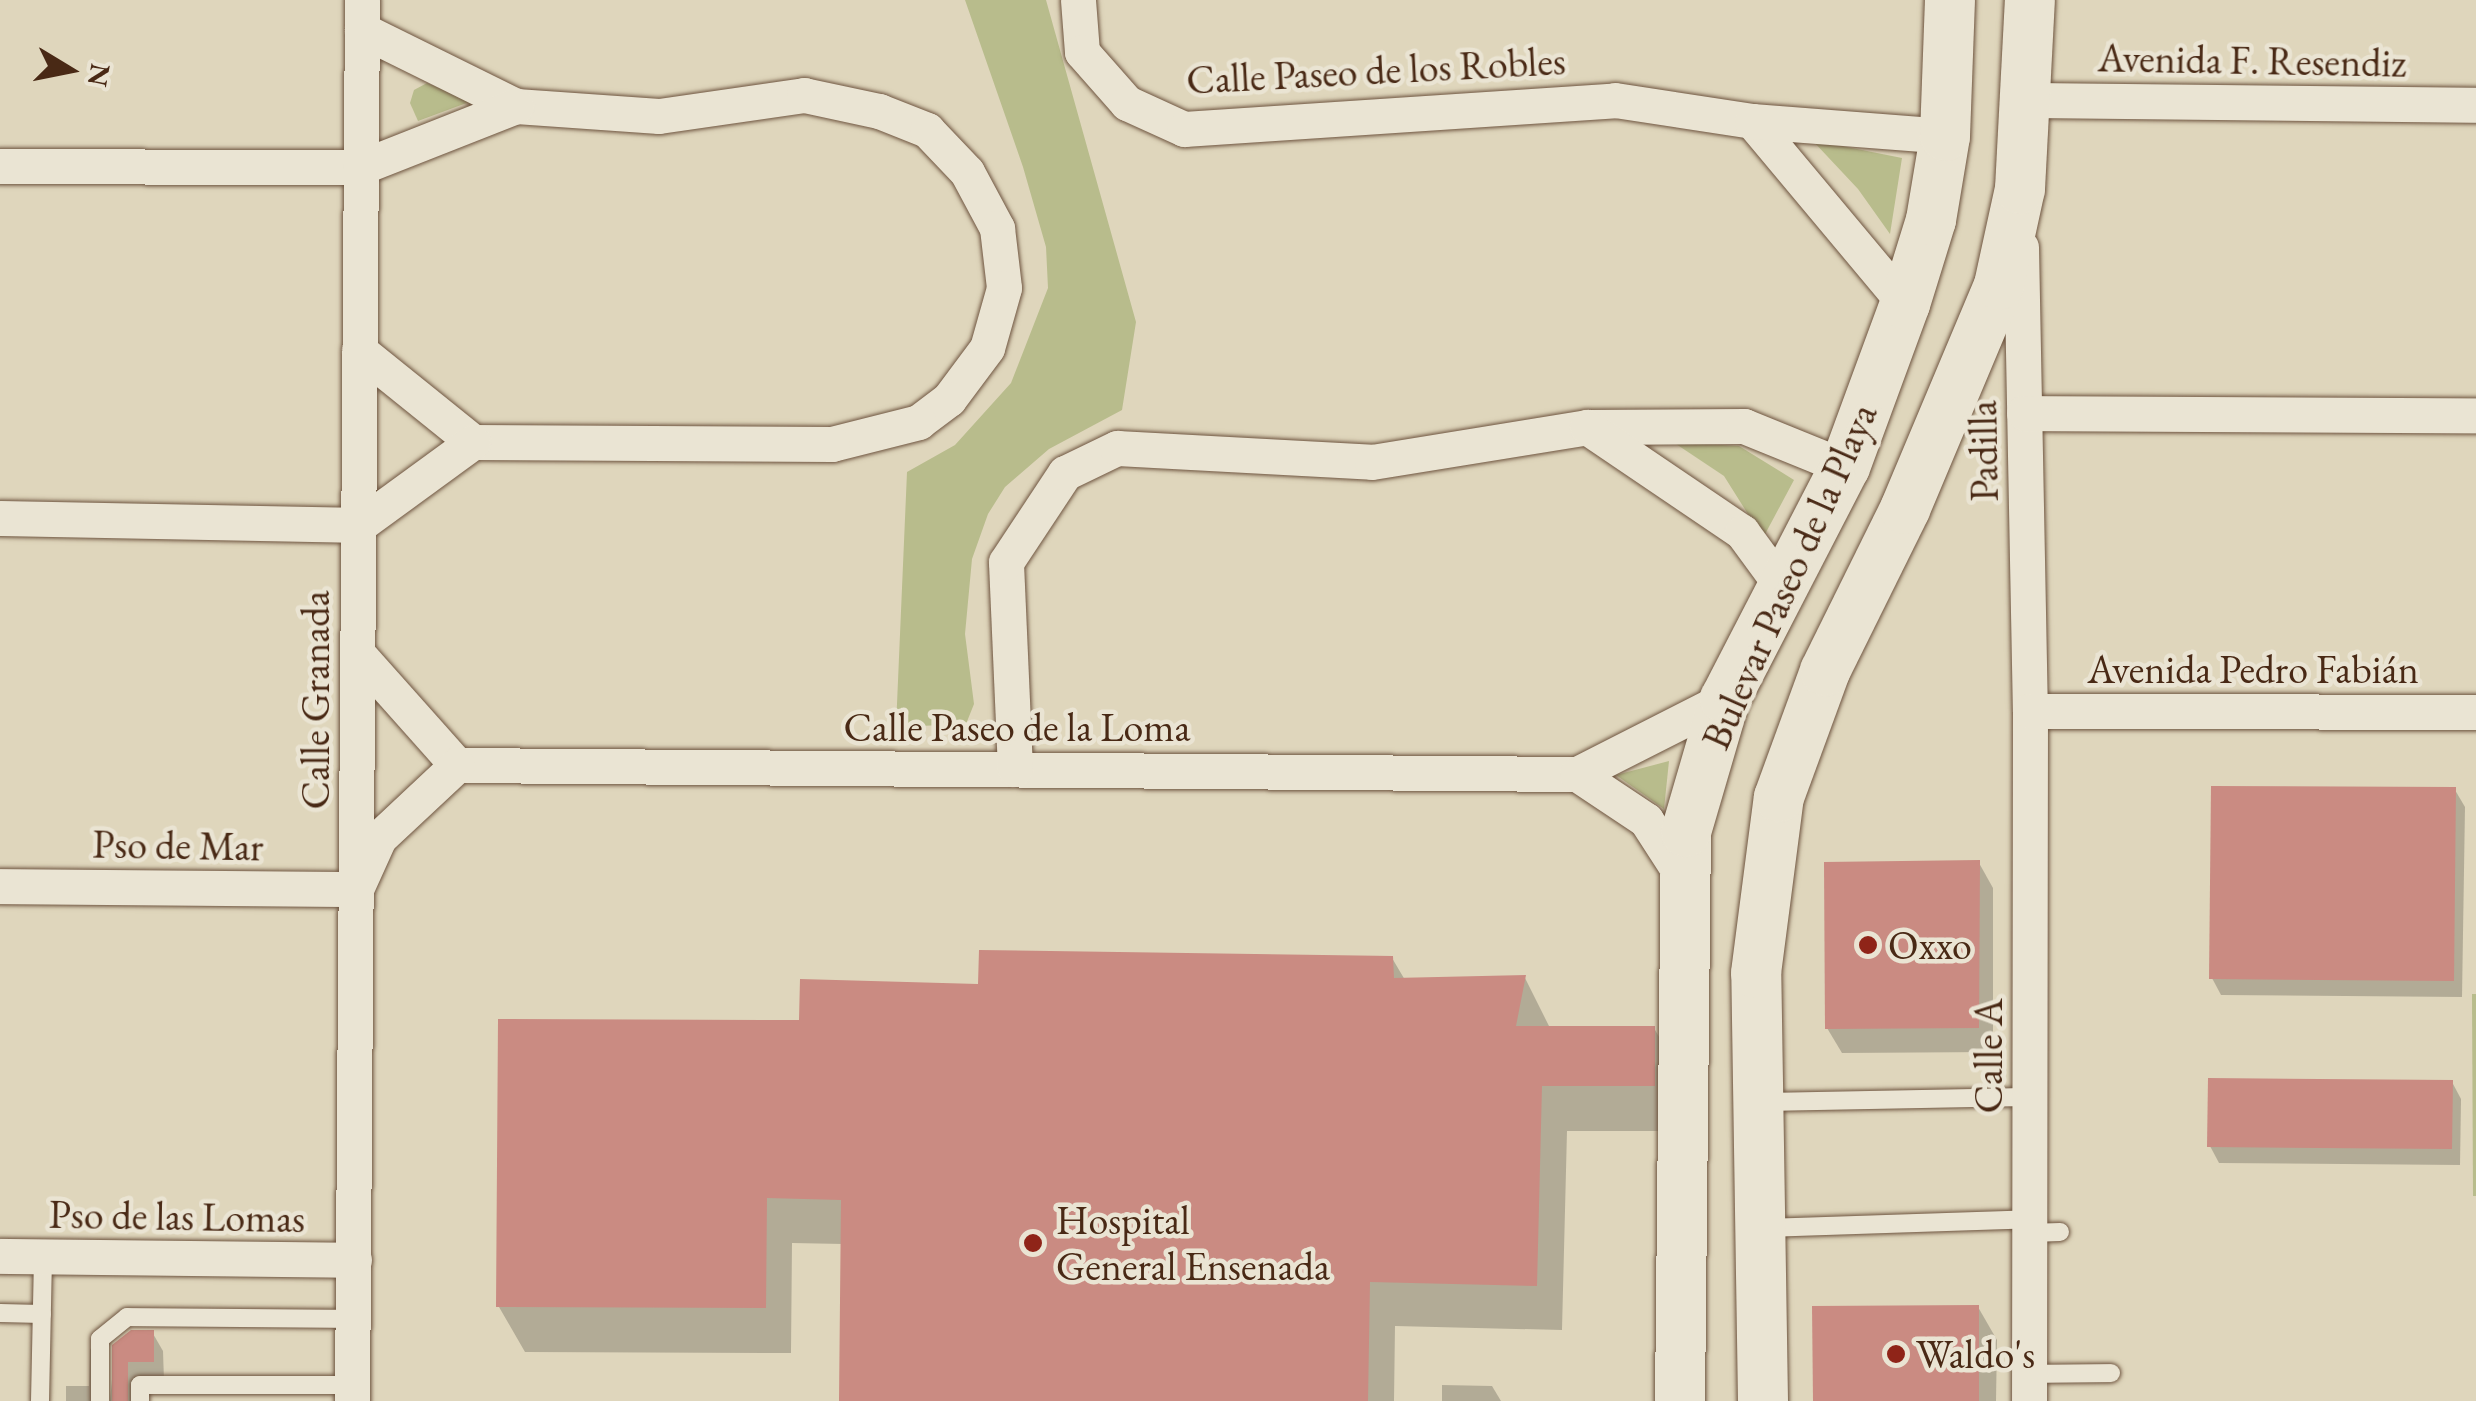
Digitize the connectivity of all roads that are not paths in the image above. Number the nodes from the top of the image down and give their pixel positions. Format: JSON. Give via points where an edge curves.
{"nodes":[{"id":1,"x":1078,"y":0,"type":"edge"},
{"id":2,"x":1950,"y":0,"type":"edge"},
{"id":3,"x":2030,"y":0,"type":"edge"},
{"id":4,"x":362,"y":15,"type":"edge"},
{"id":5,"x":2027,"y":100,"type":"junction"},
{"id":6,"x":2476,"y":105,"type":"edge"},
{"id":7,"x":516,"y":106,"type":"junction"},
{"id":8,"x":1752,"y":121,"type":"junction"},
{"id":9,"x":1945,"y":136,"type":"junction"},
{"id":10,"x":0,"y":166,"type":"edge"},
{"id":11,"x":361,"y":167,"type":"junction"},
{"id":12,"x":2020,"y":189,"type":"junction"},
{"id":13,"x":1905,"y":304,"type":"junction"},
{"id":14,"x":360,"y":350,"type":"junction"},
{"id":15,"x":2024,"y":413,"type":"junction"},
{"id":16,"x":2476,"y":416,"type":"edge"},
{"id":17,"x":1587,"y":426,"type":"junction"},
{"id":18,"x":473,"y":442,"type":"junction"},
{"id":19,"x":1845,"y":467,"type":"junction"},
{"id":20,"x":0,"y":518,"type":"edge"},
{"id":21,"x":359,"y":526,"type":"junction"},
{"id":22,"x":1781,"y":584,"type":"junction"},
{"id":23,"x":358,"y":654,"type":"junction"},
{"id":24,"x":1725,"y":698,"type":"junction"},
{"id":25,"x":2030,"y":711,"type":"junction"},
{"id":26,"x":2476,"y":712,"type":"edge"},
{"id":27,"x":457,"y":765,"type":"junction"},
{"id":28,"x":1015,"y":769,"type":"junction"},
{"id":29,"x":1578,"y":774,"type":"junction"},
{"id":30,"x":1681,"y":874,"type":"junction"},
{"id":31,"x":0,"y":886,"type":"edge"},
{"id":32,"x":356,"y":889,"type":"junction"},
{"id":33,"x":1682,"y":985,"type":"junction"},
{"id":34,"x":2030,"y":1097,"type":"junction"},
{"id":35,"x":1758,"y":1102,"type":"junction"},
{"id":36,"x":1760,"y":1228,"type":"junction"},
{"id":37,"x":2040,"y":1228,"type":"junction"},
{"id":38,"x":0,"y":1256,"type":"edge"},
{"id":39,"x":43,"y":1257,"type":"junction"},
{"id":40,"x":354,"y":1260,"type":"junction"},
{"id":41,"x":0,"y":1313,"type":"edge"},
{"id":42,"x":42,"y":1314,"type":"junction"},
{"id":43,"x":353,"y":1319,"type":"junction"},
{"id":44,"x":2110,"y":1373,"type":"dead end"},
{"id":45,"x":2029,"y":1387,"type":"edge"},
{"id":46,"x":352,"y":1393,"type":"edge"},
{"id":47,"x":140,"y":1398,"type":"edge"},
{"id":48,"x":40,"y":1401,"type":"edge"},
{"id":49,"x":100,"y":1401,"type":"edge"},
{"id":50,"x":1680,"y":1401,"type":"edge"},
{"id":51,"x":1763,"y":1401,"type":"edge"}],
"edges":[{"from":1,"to":8,"type":"street","name":"Calle Paseo de los Robles","via":[[1082,52],[1127,103],[1184,129],[1616,100]]},
{"from":2,"to":9,"type":"main road","name":"Bulevar Paseo de la Playa"},
{"from":3,"to":5,"type":"main road","name":"Bulevar Paseo de la Playa"},
{"from":4,"to":7,"type":"street"},
{"from":4,"to":11,"type":"street","name":"Calle Granada"},
{"from":5,"to":6,"type":"street","name":"Avenida F. Resendiz"},
{"from":5,"to":12,"type":"main road","name":"Bulevar Paseo de la Playa"},
{"from":7,"to":11,"type":"street"},
{"from":7,"to":18,"type":"street","via":[[659,116],[804,94],[880,111],[927,130],[967,172],[997,228],[1004,288],[987,348],[949,399],[918,422],[882,436],[832,444]]},
{"from":8,"to":9,"type":"street","name":"Calle Paseo de los Robles"},
{"from":8,"to":13,"type":"street"},
{"from":9,"to":13,"type":"main road","name":"Bulevar Paseo de la Playa","via":[[1931,220]]},
{"from":10,"to":11,"type":"street"},
{"from":11,"to":14,"type":"street","name":"Calle Granada"},
{"from":12,"to":15,"type":"street","name":"Padilla"},
{"from":12,"to":35,"type":"main road","name":"Bulevar Paseo de la Playa","via":[[1999,285],[1975,353],[1826,672],[1779,797],[1756,974]]},
{"from":13,"to":19,"type":"main road","name":"Bulevar Paseo de la Playa"},
{"from":14,"to":18,"type":"street"},
{"from":14,"to":21,"type":"street","name":"Calle Granada"},
{"from":15,"to":16,"type":"street"},
{"from":15,"to":25,"type":"street","name":"Padilla"},
{"from":17,"to":19,"type":"street","via":[[1744,426]]},
{"from":17,"to":22,"type":"street","via":[[1742,532]]},
{"from":17,"to":28,"type":"street","via":[[1372,462],[1117,448],[1065,473],[1006,562]]},
{"from":18,"to":21,"type":"street"},
{"from":19,"to":22,"type":"main road","name":"Bulevar Paseo de la Playa"},
{"from":20,"to":21,"type":"street"},
{"from":21,"to":23,"type":"street","name":"Calle Granada"},
{"from":22,"to":24,"type":"main road","name":"Bulevar Paseo de la Playa"},
{"from":23,"to":27,"type":"street"},
{"from":23,"to":32,"type":"street","name":"Calle Granada"},
{"from":24,"to":29,"type":"street","name":"Calle Paseo de la Loma"},
{"from":24,"to":30,"type":"main road","name":"Bulevar Paseo de la Playa","via":[[1690,813]]},
{"from":25,"to":26,"type":"street","name":"Avenida Pedro Fabián"},
{"from":25,"to":34,"type":"street","name":"Calle A"},
{"from":27,"to":28,"type":"street","name":"Calle Paseo de la Loma"},
{"from":27,"to":32,"type":"street","via":[[379,838]]},
{"from":28,"to":29,"type":"street","name":"Calle Paseo de la Loma"},
{"from":29,"to":30,"type":"street","via":[[1646,820]]},
{"from":30,"to":33,"type":"main road","name":"Bulevar Paseo de la Playa"},
{"from":31,"to":32,"type":"street","name":"Pso de Mar"},
{"from":32,"to":40,"type":"street","name":"Calle Granada"},
{"from":33,"to":35,"type":"main road","via":[[1708,964],[1727,971],[1738,1072]]},
{"from":33,"to":50,"type":"main road","name":"Bulevar Paseo de la Playa"},
{"from":34,"to":35,"type":"lane"},
{"from":34,"to":37,"type":"street","name":"Calle A"},
{"from":35,"to":36,"type":"main road","name":"Bulevar Paseo de la Playa"},
{"from":36,"to":37,"type":"lane"},
{"from":36,"to":51,"type":"main road","name":"Bulevar Paseo de la Playa"},
{"from":37,"to":45,"type":"street","name":"Calle A"},
{"from":38,"to":39,"type":"street","name":"Pso de las Lomas"},
{"from":39,"to":40,"type":"street","name":"Pso de las Lomas"},
{"from":39,"to":42,"type":"lane"},
{"from":40,"to":43,"type":"street","name":"Calle Granada"},
{"from":41,"to":42,"type":"lane"},
{"from":42,"to":48,"type":"lane"},
{"from":43,"to":46,"type":"street","name":"Calle Granada"},
{"from":43,"to":49,"type":"lane","via":[[127,1317],[100,1339]]},
{"from":44,"to":45,"type":"lane"},
{"from":46,"to":47,"type":"lane","via":[[140,1385]]}]}
